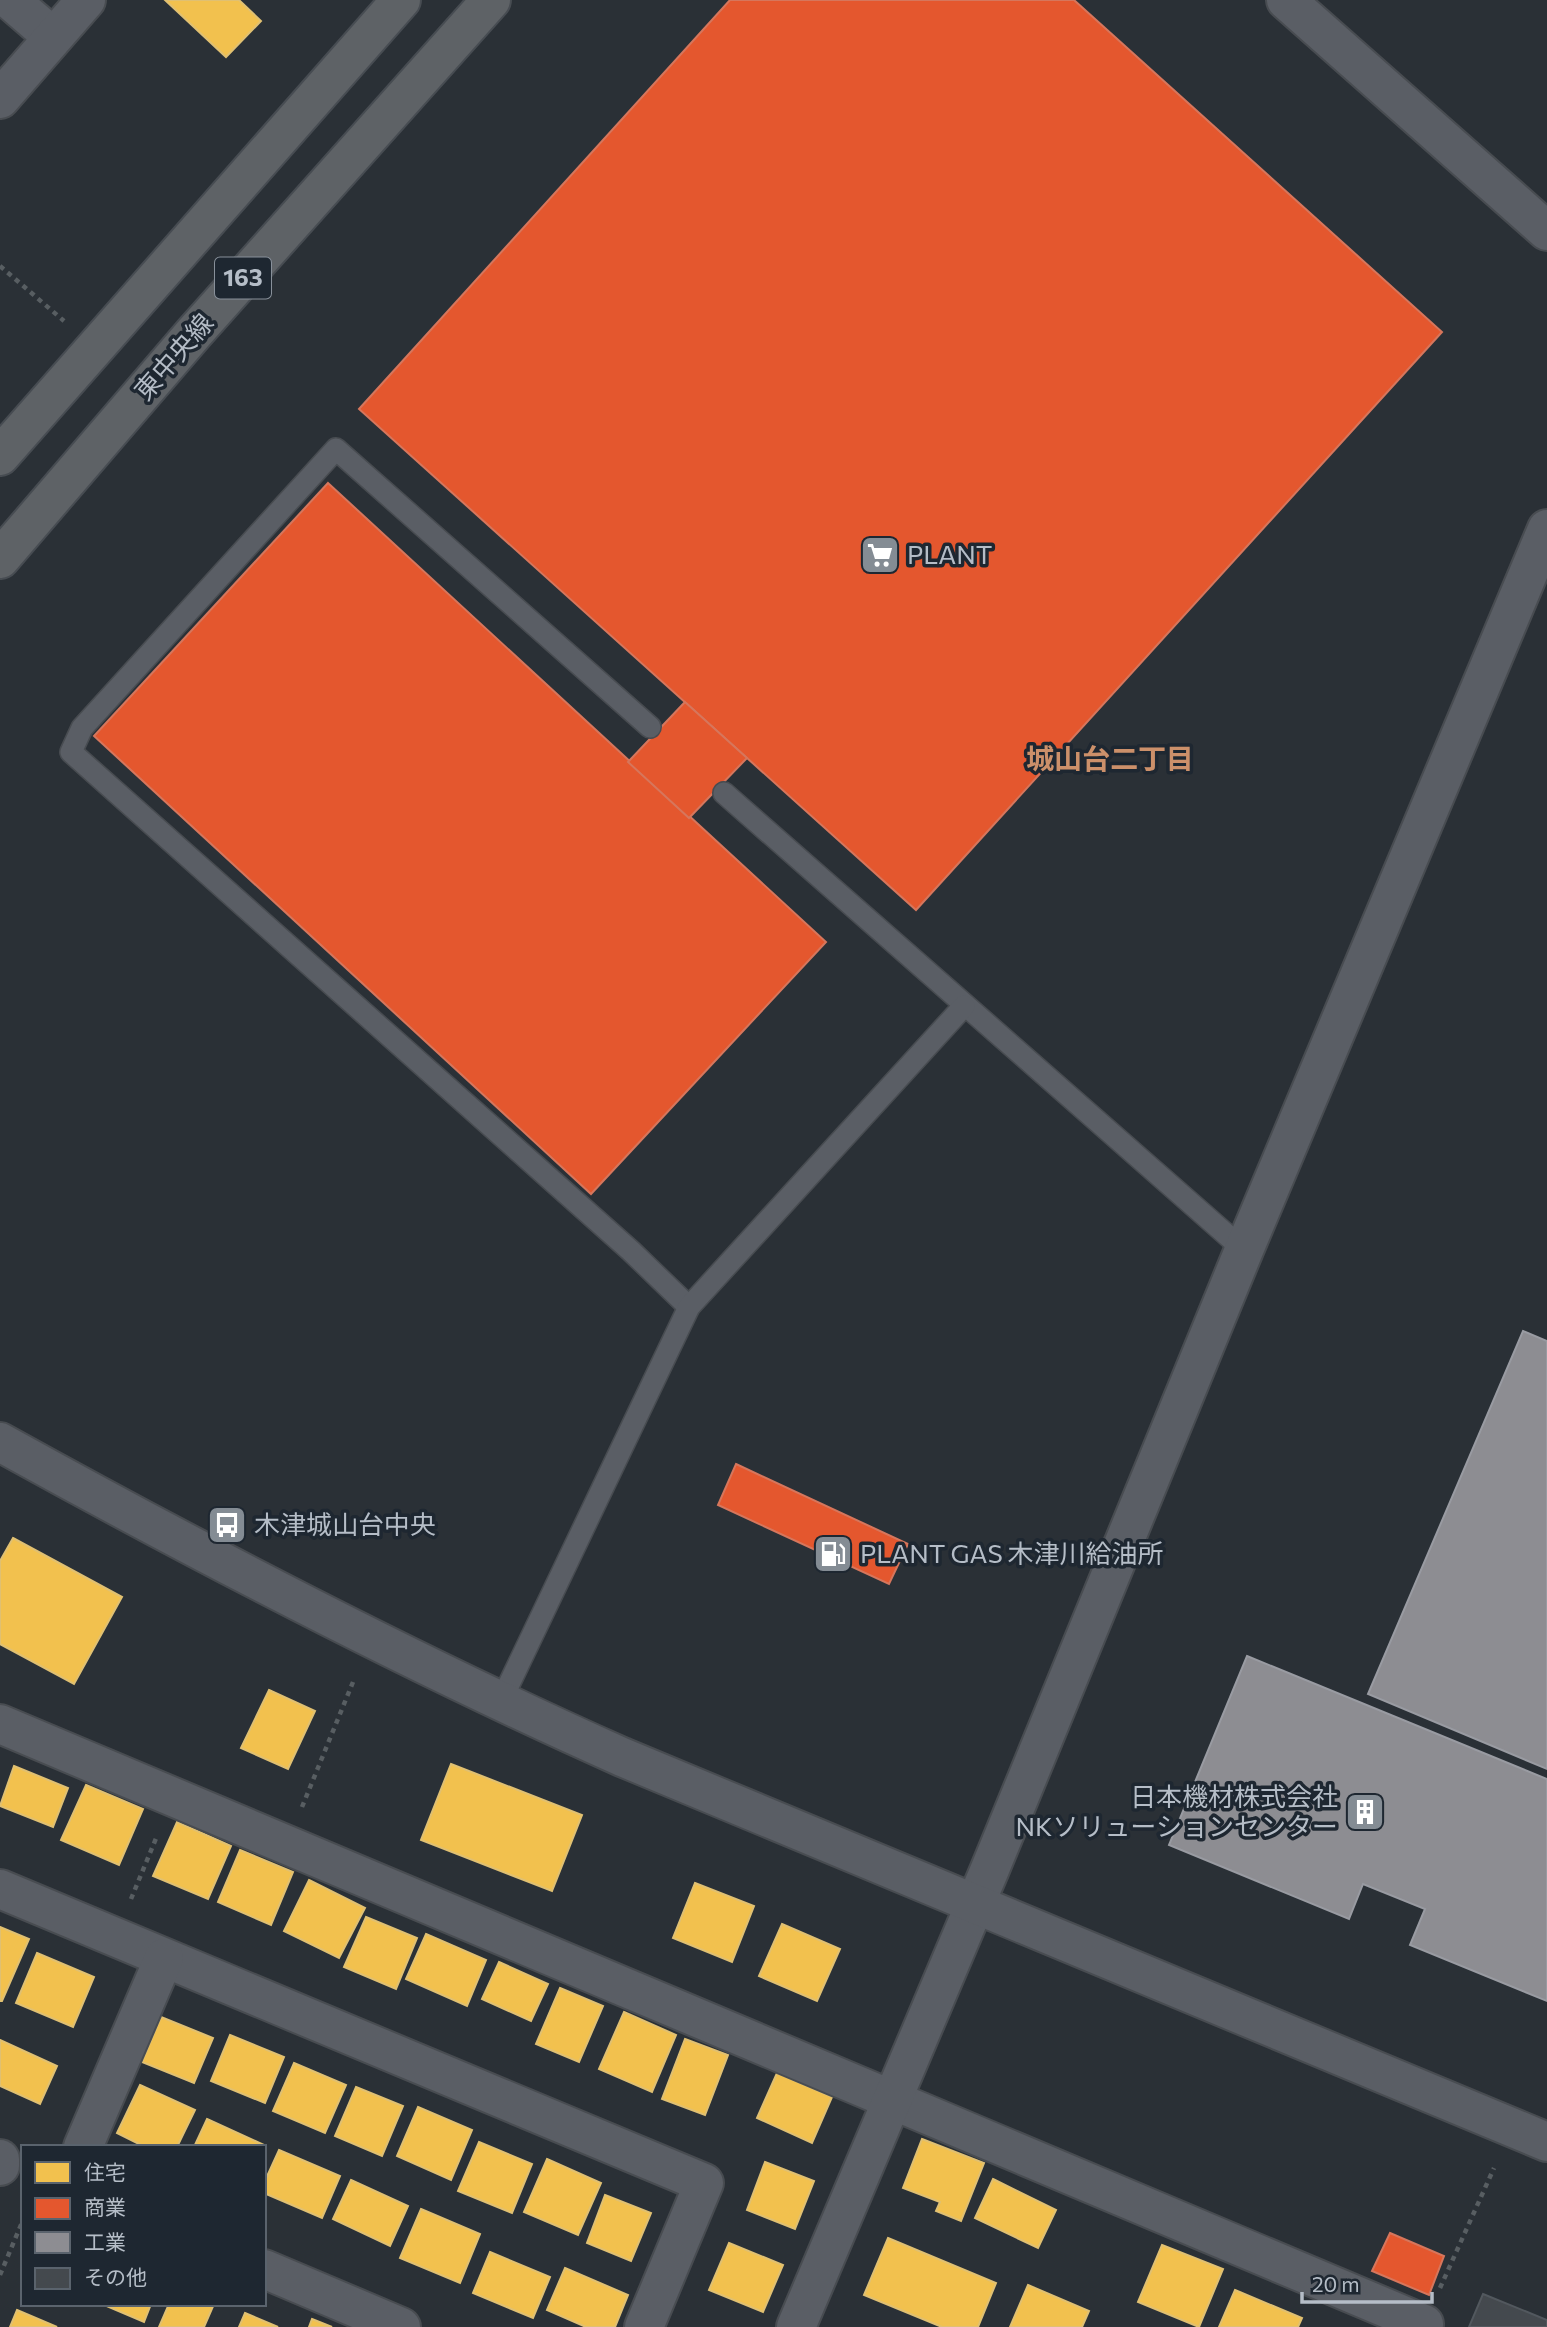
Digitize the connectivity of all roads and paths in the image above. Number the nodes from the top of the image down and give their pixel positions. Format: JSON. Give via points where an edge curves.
{"nodes":[{"id":1,"x":10,"y":0,"type":"edge"},
{"id":2,"x":86,"y":0,"type":"edge"},
{"id":3,"x":401,"y":0,"type":"edge"},
{"id":4,"x":491,"y":0,"type":"edge"},
{"id":5,"x":1286,"y":0,"type":"edge"},
{"id":6,"x":53,"y":37,"type":"junction"},
{"id":7,"x":0,"y":99,"type":"edge"},
{"id":8,"x":1547,"y":231,"type":"edge"},
{"id":9,"x":0,"y":266,"type":"edge"},
{"id":10,"x":94,"y":346,"type":"junction"},
{"id":11,"x":0,"y":456,"type":"edge"},
{"id":12,"x":1547,"y":528,"type":"edge"},
{"id":13,"x":0,"y":559,"type":"edge"},
{"id":14,"x":650,"y":727,"type":"dead end"},
{"id":15,"x":724,"y":793,"type":"dead end"},
{"id":16,"x":964,"y":1006,"type":"junction"},
{"id":17,"x":1244,"y":1250,"type":"junction"},
{"id":18,"x":689,"y":1307,"type":"junction"},
{"id":19,"x":0,"y":1442,"type":"edge"},
{"id":20,"x":353,"y":1682,"type":"dead end"},
{"id":21,"x":500,"y":1703,"type":"junction"},
{"id":22,"x":0,"y":1724,"type":"edge"},
{"id":23,"x":174,"y":1796,"type":"junction"},
{"id":24,"x":287,"y":1843,"type":"junction"},
{"id":25,"x":0,"y":1889,"type":"edge"},
{"id":26,"x":975,"y":1904,"type":"junction"},
{"id":27,"x":114,"y":1937,"type":"junction"},
{"id":28,"x":164,"y":1958,"type":"junction"},
{"id":29,"x":892,"y":2101,"type":"junction"},
{"id":30,"x":1547,"y":2142,"type":"edge"},
{"id":31,"x":84,"y":2145,"type":"edge"},
{"id":32,"x":0,"y":2159,"type":"edge"},
{"id":33,"x":0,"y":2166,"type":"edge"},
{"id":34,"x":1494,"y":2168,"type":"dead end"},
{"id":35,"x":21,"y":2225,"type":"edge"},
{"id":36,"x":266,"y":2270,"type":"edge"},
{"id":37,"x":0,"y":2275,"type":"edge"},
{"id":38,"x":1423,"y":2326,"type":"edge"},
{"id":39,"x":401,"y":2327,"type":"edge"},
{"id":40,"x":644,"y":2327,"type":"edge"},
{"id":41,"x":796,"y":2327,"type":"edge"}],
"edges":[{"from":1,"to":6,"type":"street"},
{"from":2,"to":6,"type":"street"},
{"from":3,"to":10,"type":"highway","number":"163"},
{"from":4,"to":13,"type":"highway","name":"東中央線","number":"163"},
{"from":5,"to":8,"type":"street"},
{"from":6,"to":7,"type":"street"},
{"from":9,"to":10,"type":"path"},
{"from":10,"to":11,"type":"highway","number":"163"},
{"from":12,"to":17,"type":"street"},
{"from":14,"to":18,"type":"lane","via":[[336,449],[82,728],[71,752]]},
{"from":15,"to":16,"type":"lane"},
{"from":16,"to":17,"type":"lane"},
{"from":16,"to":18,"type":"lane"},
{"from":17,"to":26,"type":"street"},
{"from":18,"to":21,"type":"lane"},
{"from":19,"to":21,"type":"street","via":[[217,1562]]},
{"from":20,"to":24,"type":"path"},
{"from":21,"to":26,"type":"street"},
{"from":22,"to":23,"type":"street"},
{"from":23,"to":24,"type":"street"},
{"from":23,"to":27,"type":"path"},
{"from":24,"to":29,"type":"street"},
{"from":25,"to":27,"type":"street"},
{"from":26,"to":29,"type":"street"},
{"from":26,"to":30,"type":"street"},
{"from":27,"to":28,"type":"street"},
{"from":28,"to":31,"type":"street"},
{"from":28,"to":40,"type":"street","via":[[704,2183]]},
{"from":29,"to":38,"type":"street"},
{"from":29,"to":41,"type":"street"},
{"from":32,"to":33,"type":"street"},
{"from":34,"to":38,"type":"path"},
{"from":35,"to":37,"type":"path"},
{"from":36,"to":39,"type":"street"}]}
